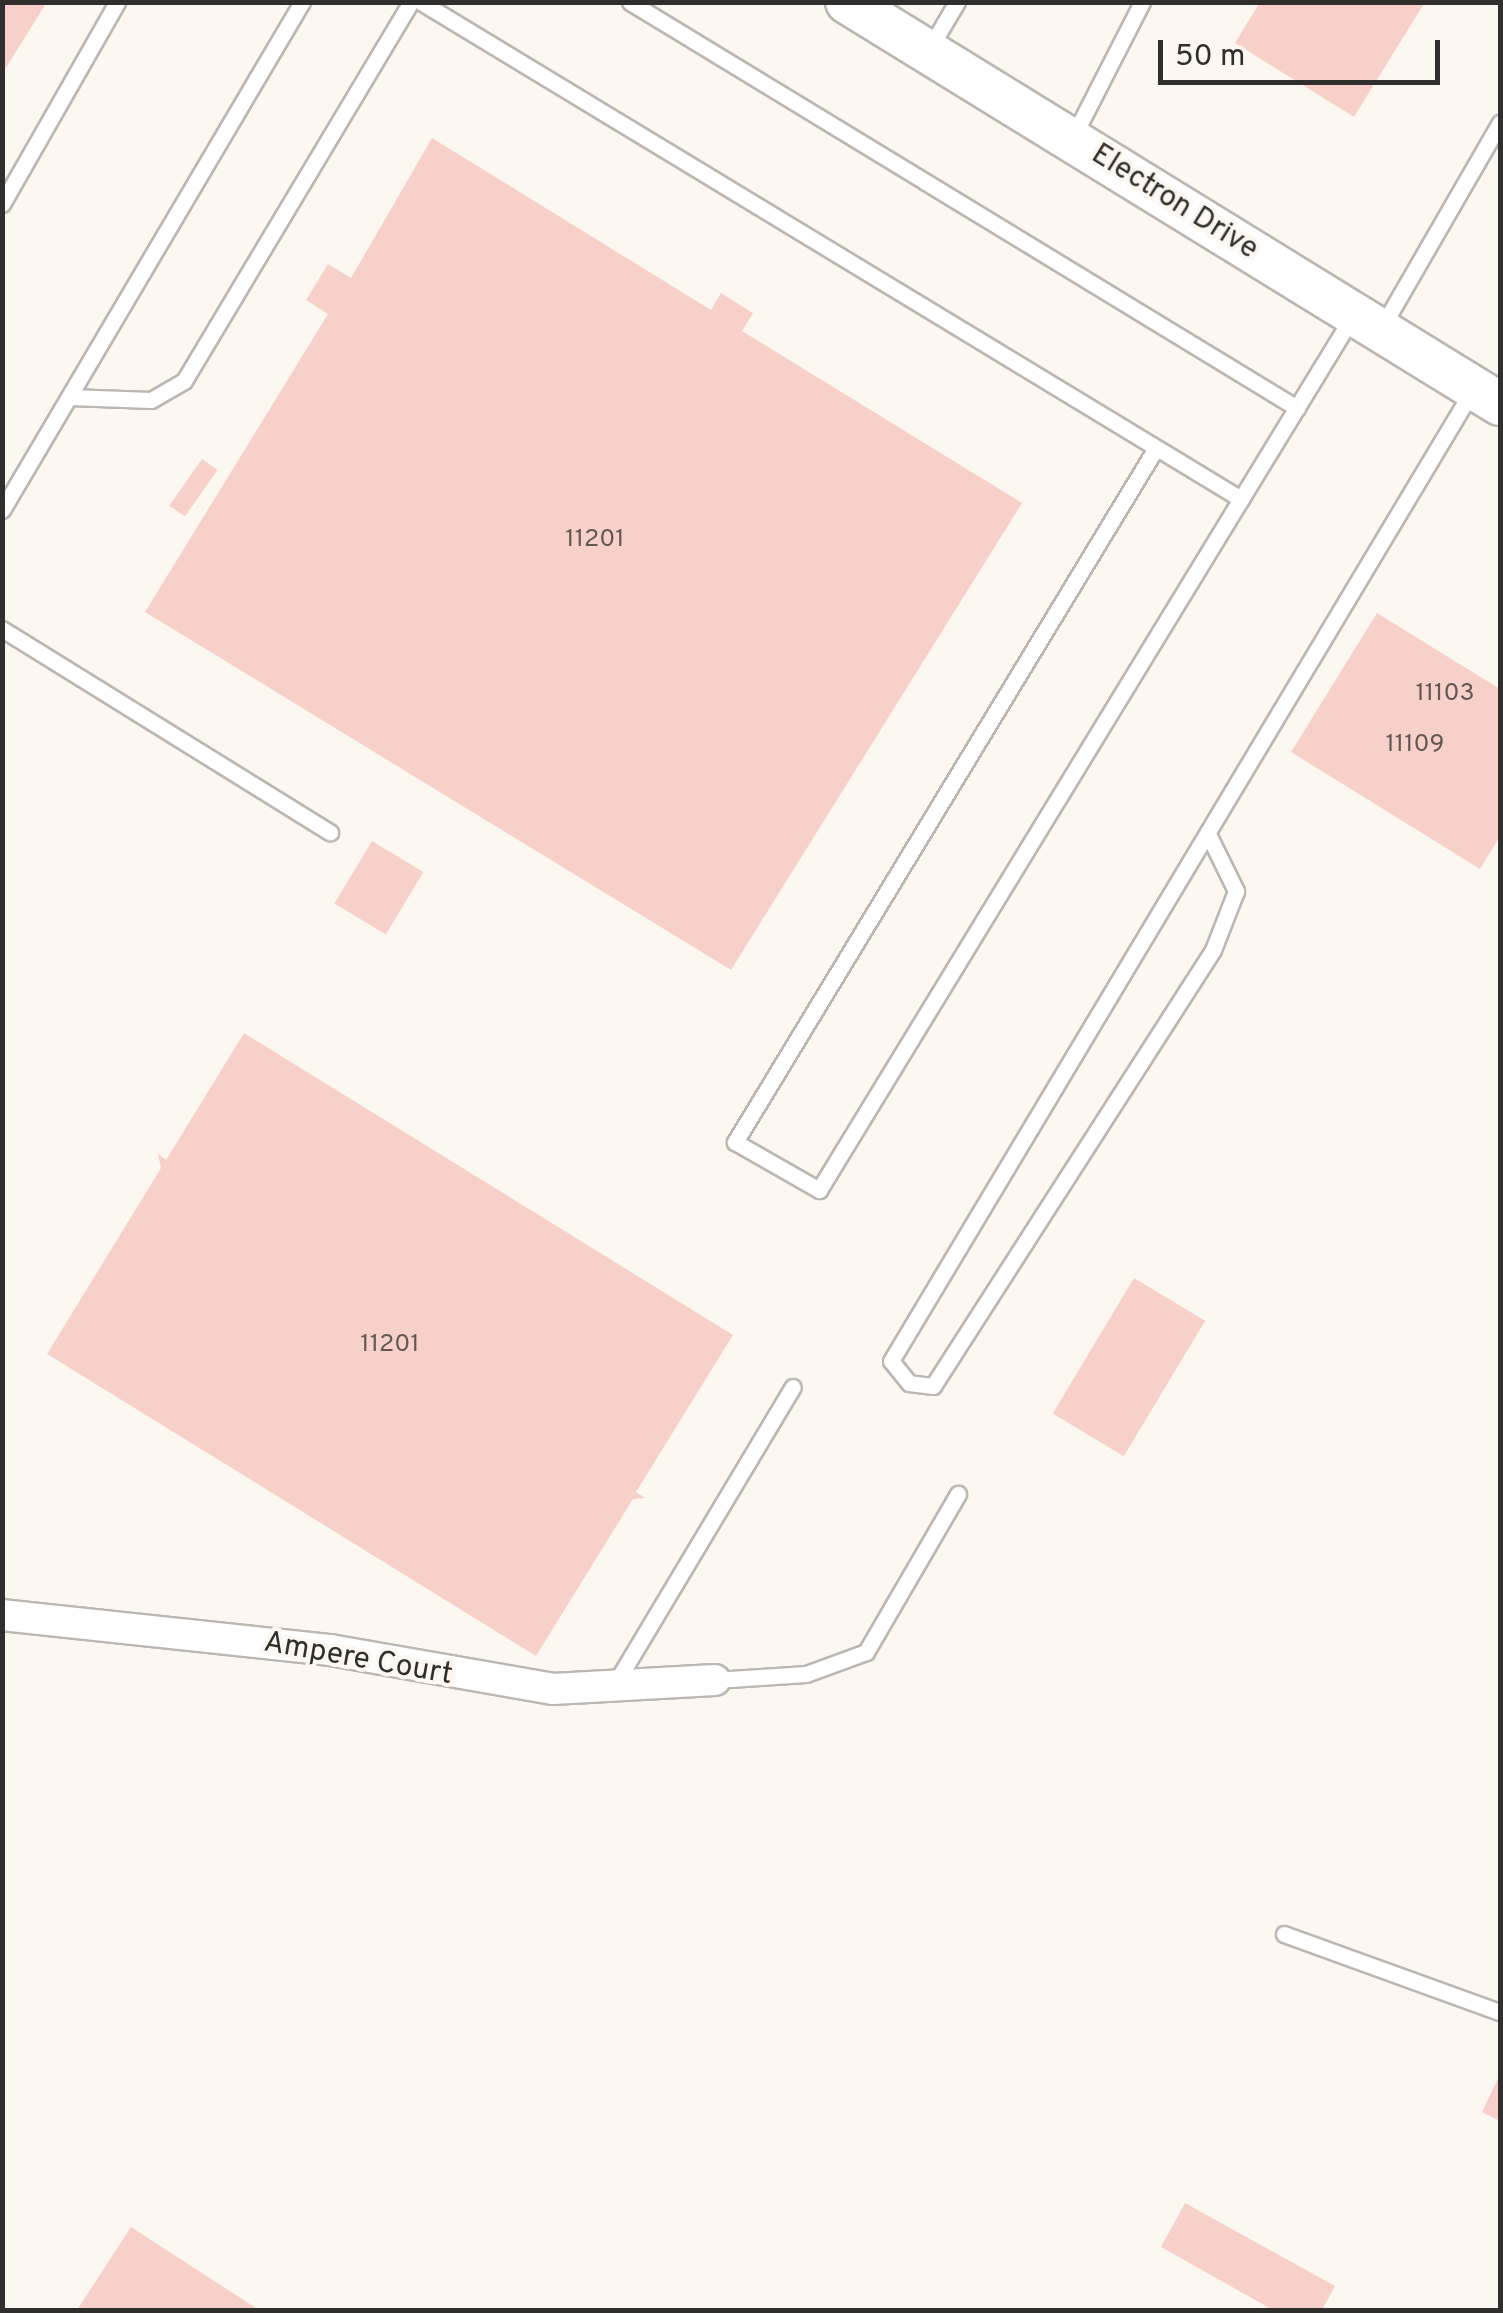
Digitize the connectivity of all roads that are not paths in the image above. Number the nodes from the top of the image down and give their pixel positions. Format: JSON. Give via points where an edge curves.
{"nodes":[{"id":1,"x":117,"y":2,"type":"edge"},
{"id":2,"x":302,"y":2,"type":"edge"},
{"id":3,"x":411,"y":2,"type":"edge"},
{"id":4,"x":421,"y":2,"type":"edge"},
{"id":5,"x":630,"y":2,"type":"edge"},
{"id":6,"x":847,"y":2,"type":"edge"},
{"id":7,"x":957,"y":2,"type":"edge"},
{"id":8,"x":1142,"y":2,"type":"edge"},
{"id":9,"x":928,"y":52,"type":"junction"},
{"id":10,"x":1500,"y":123,"type":"edge"},
{"id":11,"x":1071,"y":140,"type":"junction"},
{"id":12,"x":2,"y":204,"type":"edge"},
{"id":13,"x":1367,"y":322,"type":"junction"},
{"id":14,"x":1487,"y":396,"type":"edge"},
{"id":15,"x":69,"y":397,"type":"junction"},
{"id":16,"x":1297,"y":408,"type":"junction"},
{"id":17,"x":1156,"y":448,"type":"junction"},
{"id":18,"x":1241,"y":499,"type":"junction"},
{"id":19,"x":2,"y":510,"type":"edge"},
{"id":20,"x":2,"y":628,"type":"edge"},
{"id":21,"x":330,"y":832,"type":"dead end"},
{"id":22,"x":1208,"y":834,"type":"junction"},
{"id":23,"x":793,"y":1387,"type":"dead end"},
{"id":24,"x":958,"y":1494,"type":"dead end"},
{"id":25,"x":2,"y":1615,"type":"edge"},
{"id":26,"x":715,"y":1680,"type":"joint"},
{"id":27,"x":613,"y":1688,"type":"junction"},
{"id":28,"x":1284,"y":1934,"type":"dead end"},
{"id":29,"x":1500,"y":2012,"type":"edge"}],
"edges":[{"from":1,"to":12,"type":"lane"},
{"from":2,"to":15,"type":"lane"},
{"from":3,"to":15,"type":"lane","via":[[184,381],[151,400]]},
{"from":4,"to":17,"type":"lane"},
{"from":5,"to":16,"type":"lane"},
{"from":6,"to":9,"type":"street","name":"Electron Drive"},
{"from":7,"to":9,"type":"lane"},
{"from":8,"to":11,"type":"lane"},
{"from":9,"to":11,"type":"street","name":"Electron Drive"},
{"from":10,"to":13,"type":"lane"},
{"from":11,"to":13,"type":"street","name":"Electron Drive"},
{"from":13,"to":14,"type":"street","name":"Electron Drive"},
{"from":13,"to":16,"type":"lane"},
{"from":14,"to":22,"type":"lane"},
{"from":15,"to":19,"type":"lane"},
{"from":16,"to":18,"type":"lane"},
{"from":17,"to":18,"type":"lane"},
{"from":17,"to":18,"type":"lane","via":[[735,1142],[819,1190]]},
{"from":20,"to":21,"type":"lane"},
{"from":22,"to":22,"type":"lane","via":[[1072,1048],[891,1362],[909,1383],[933,1386],[1212,950],[1236,890]]},
{"from":23,"to":27,"type":"lane"},
{"from":24,"to":26,"type":"lane","via":[[866,1652],[806,1674]]},
{"from":25,"to":27,"type":"street","name":"Ampere Court","via":[[330,1650],[480,1682]]},
{"from":26,"to":27,"type":"street","name":"Ampere Court"},
{"from":28,"to":29,"type":"lane"}]}
